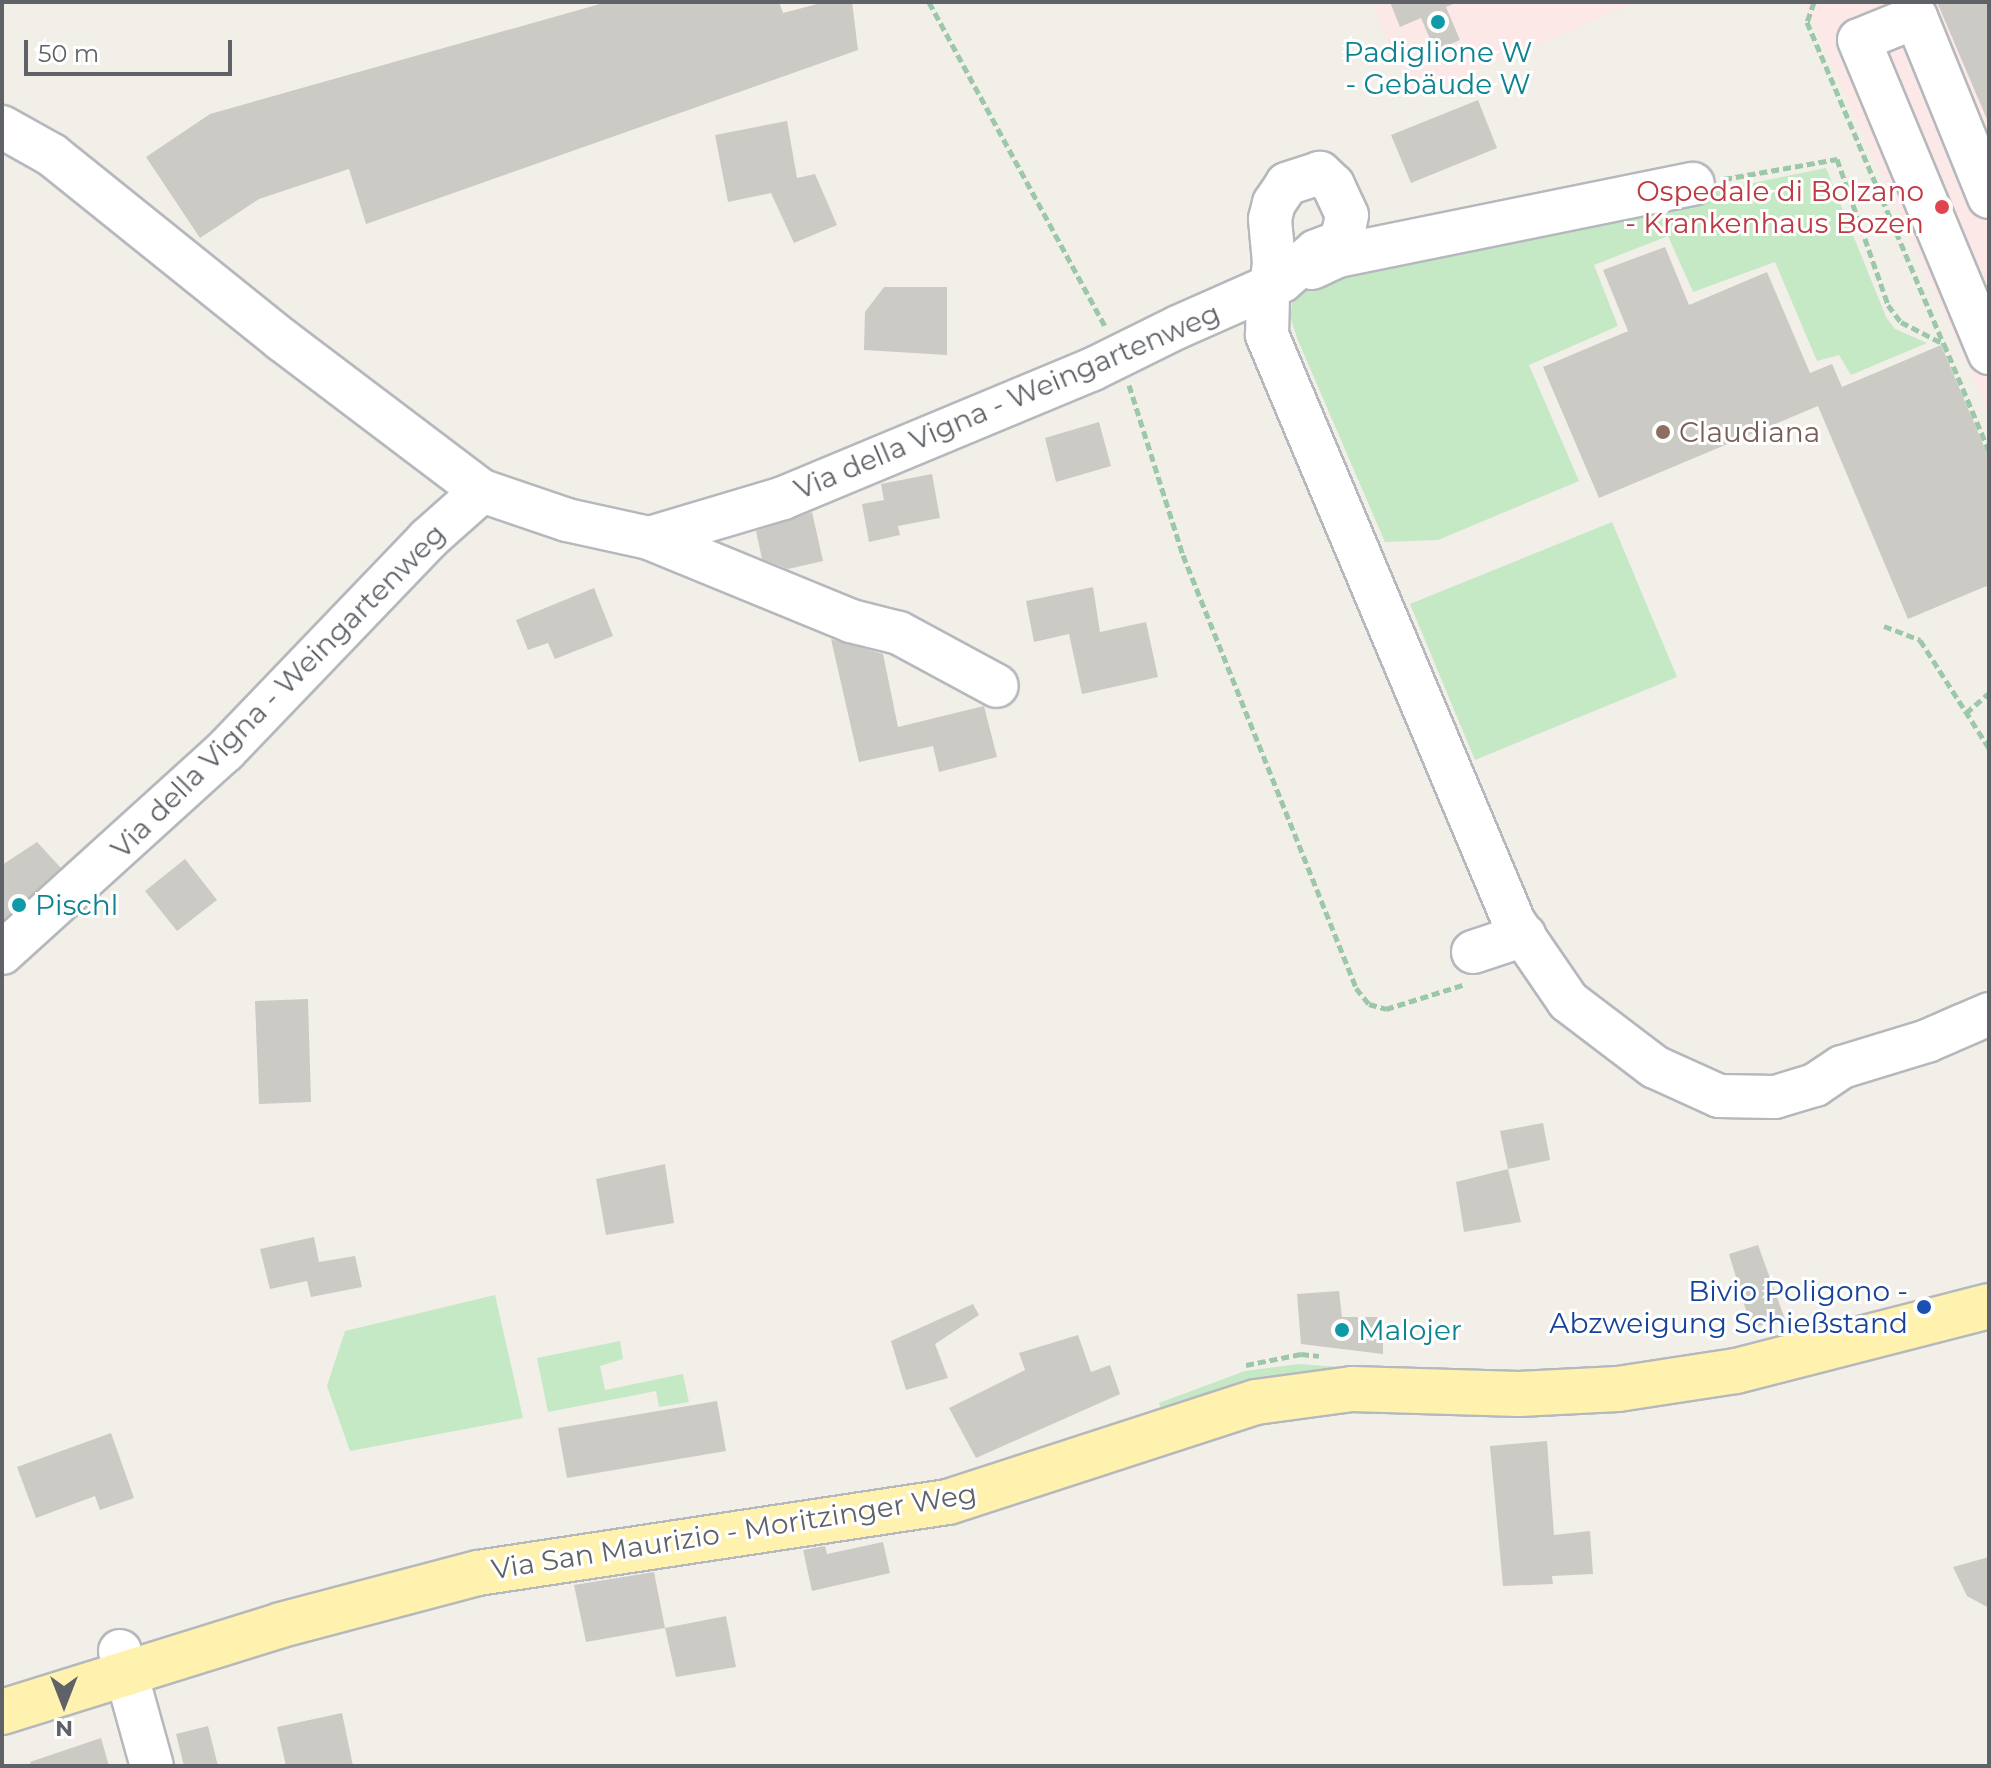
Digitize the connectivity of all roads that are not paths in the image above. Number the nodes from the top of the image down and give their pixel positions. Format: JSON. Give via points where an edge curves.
{"nodes":[{"id":1,"x":1914,"y":9,"type":"edge"},
{"id":2,"x":2,"y":127,"type":"edge"},
{"id":3,"x":1693,"y":184,"type":"road end"},
{"id":4,"x":1989,"y":197,"type":"edge"},
{"id":5,"x":1277,"y":284,"type":"junction"},
{"id":6,"x":1989,"y":353,"type":"edge"},
{"id":7,"x":482,"y":491,"type":"junction"},
{"id":8,"x":649,"y":538,"type":"junction"},
{"id":9,"x":997,"y":686,"type":"dead end"},
{"id":10,"x":1524,"y":935,"type":"junction"},
{"id":11,"x":2,"y":953,"type":"edge"},
{"id":12,"x":1472,"y":968,"type":"road end"},
{"id":13,"x":1989,"y":1014,"type":"edge"},
{"id":14,"x":1989,"y":1306,"type":"edge"},
{"id":15,"x":123,"y":1662,"type":"junction"},
{"id":16,"x":2,"y":1712,"type":"edge"},
{"id":17,"x":152,"y":1766,"type":"edge"}],
"edges":[{"from":1,"to":4,"type":"street"},
{"from":1,"to":6,"type":"street","via":[[1859,40]]},
{"from":2,"to":7,"type":"street","name":"Via della Vigna - Weingartenweg","via":[[52,155],[282,340]]},
{"from":3,"to":5,"type":"street","name":"Via della Vigna - Weingartenweg","via":[[1338,256]]},
{"from":5,"to":8,"type":"street","name":"Via della Vigna - Weingartenweg","via":[[1127,354],[783,498]]},
{"from":5,"to":10,"type":"street","via":[[1267,335],[1420,703]]},
{"from":7,"to":8,"type":"street","name":"Via della Vigna - Weingartenweg","via":[[567,520]]},
{"from":7,"to":11,"type":"street","name":"Via della Vigna - Weingartenweg","via":[[428,539],[225,751]]},
{"from":8,"to":9,"type":"street","name":"Via della Vigna - Weingartenweg","via":[[851,621],[899,633]]},
{"from":10,"to":12,"type":"street"},
{"from":10,"to":13,"type":"street","via":[[1568,1001],[1607,1035],[1692,1087],[1719,1096],[1775,1097],[1815,1085],[1842,1067]]},
{"from":14,"to":15,"type":"main road","name":"Via San Maurizio - Moritzinger Weg","via":[[1736,1371],[1618,1389],[1519,1394],[1352,1389],[1256,1402],[948,1502],[478,1573]]},
{"from":15,"to":16,"type":"main road","name":"Via San Maurizio - Moritzinger Weg"},
{"from":15,"to":17,"type":"street"}]}
